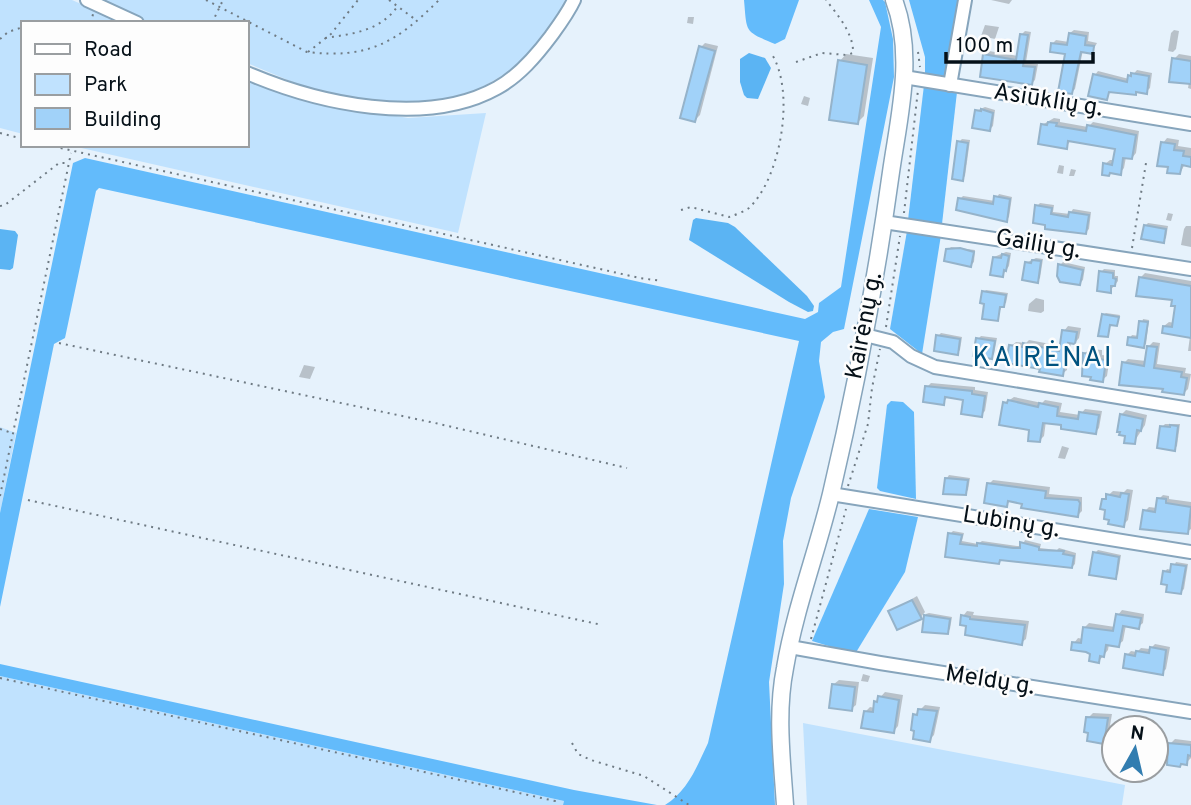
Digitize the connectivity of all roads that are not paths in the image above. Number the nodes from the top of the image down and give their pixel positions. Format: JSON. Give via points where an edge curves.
{"nodes":[{"id":1,"x":87,"y":0,"type":"edge"},
{"id":2,"x":574,"y":0,"type":"edge"},
{"id":3,"x":894,"y":0,"type":"edge"},
{"id":4,"x":965,"y":0,"type":"edge"},
{"id":5,"x":133,"y":21,"type":"edge"},
{"id":6,"x":248,"y":73,"type":"edge"},
{"id":7,"x":904,"y":77,"type":"junction"},
{"id":8,"x":950,"y":85,"type":"junction"},
{"id":9,"x":1191,"y":124,"type":"edge"},
{"id":10,"x":884,"y":222,"type":"junction"},
{"id":11,"x":1191,"y":269,"type":"edge"},
{"id":12,"x":865,"y":335,"type":"junction"},
{"id":13,"x":1191,"y":410,"type":"edge"},
{"id":14,"x":831,"y":494,"type":"junction"},
{"id":15,"x":1191,"y":552,"type":"edge"},
{"id":16,"x":790,"y":647,"type":"junction"},
{"id":17,"x":1191,"y":712,"type":"edge"},
{"id":18,"x":785,"y":805,"type":"edge"}],
"edges":[{"from":1,"to":5,"type":"street"},
{"from":2,"to":6,"type":"street","via":[[539,53],[522,70],[498,88],[455,102],[369,107],[326,99]]},
{"from":3,"to":7,"type":"main road","name":"Kairėnų g.","via":[[904,40]]},
{"from":4,"to":8,"type":"street"},
{"from":7,"to":8,"type":"street","name":"Asiūklių g."},
{"from":7,"to":10,"type":"main road","name":"Kairėnų g."},
{"from":8,"to":9,"type":"street","name":"Asiūklių g."},
{"from":10,"to":11,"type":"street","name":"Gailių g."},
{"from":10,"to":12,"type":"main road","name":"Kairėnų g."},
{"from":12,"to":13,"type":"street","via":[[893,342],[935,367]]},
{"from":12,"to":14,"type":"main road","name":"Kairėnų g."},
{"from":14,"to":15,"type":"street","name":"Lubinų g."},
{"from":14,"to":16,"type":"main road","name":"Kairėnų g."},
{"from":16,"to":17,"type":"street","name":"Meldų g."},
{"from":16,"to":18,"type":"main road","name":"Kairėnų g.","via":[[780,712]]}]}
